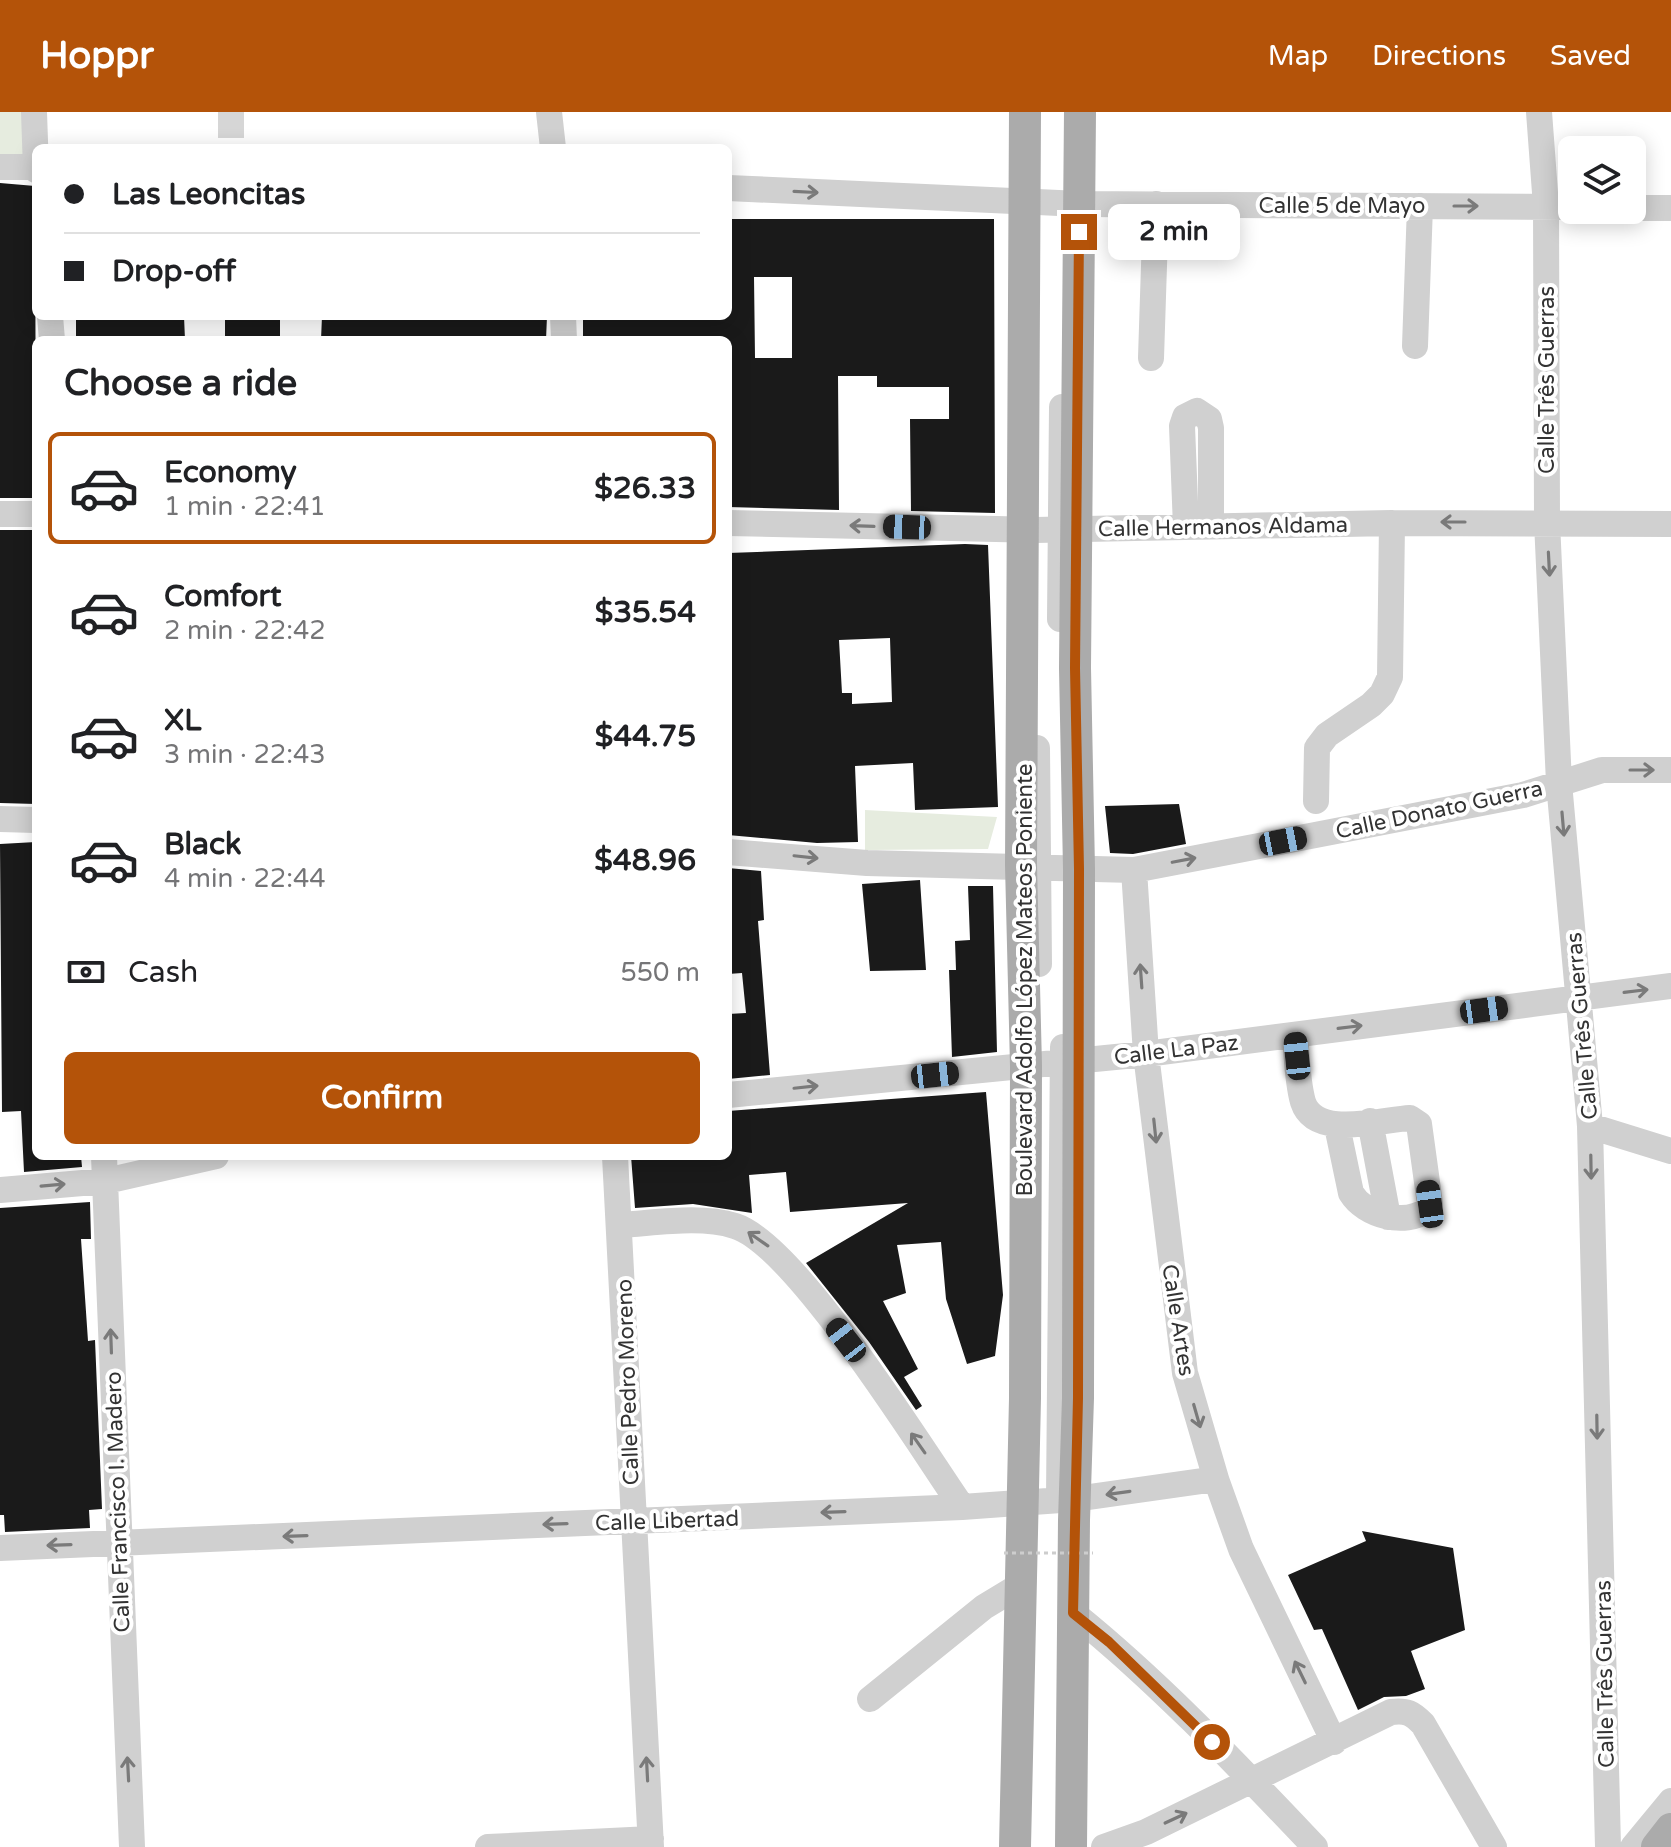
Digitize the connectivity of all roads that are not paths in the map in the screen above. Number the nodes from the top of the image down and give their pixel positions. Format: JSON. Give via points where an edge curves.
{"nodes":[{"id":1,"x":34,"y":112,"type":"edge"},
{"id":2,"x":549,"y":112,"type":"edge"},
{"id":3,"x":1025,"y":112,"type":"edge"},
{"id":4,"x":1037,"y":112,"type":"edge"},
{"id":5,"x":1067,"y":112,"type":"edge"},
{"id":6,"x":1080,"y":112,"type":"edge"},
{"id":7,"x":1539,"y":112,"type":"edge"},
{"id":8,"x":35,"y":144,"type":"edge"},
{"id":9,"x":553,"y":144,"type":"edge"},
{"id":10,"x":0,"y":167,"type":"edge"},
{"id":11,"x":32,"y":168,"type":"edge"},
{"id":12,"x":732,"y":188,"type":"edge"},
{"id":13,"x":1031,"y":202,"type":"junction"},
{"id":14,"x":1074,"y":203,"type":"junction"},
{"id":15,"x":1156,"y":204,"type":"junction"},
{"id":16,"x":1420,"y":206,"type":"junction"},
{"id":17,"x":1546,"y":206,"type":"junction"},
{"id":18,"x":1558,"y":206,"type":"edge"},
{"id":19,"x":1646,"y":208,"type":"edge"},
{"id":20,"x":1671,"y":208,"type":"edge"},
{"id":21,"x":1415,"y":346,"type":"dead end"},
{"id":22,"x":1151,"y":358,"type":"dead end"},
{"id":23,"x":0,"y":514,"type":"edge"},
{"id":24,"x":32,"y":514,"type":"edge"},
{"id":25,"x":1547,"y":522,"type":"junction"},
{"id":26,"x":732,"y":523,"type":"edge"},
{"id":27,"x":1392,"y":523,"type":"junction"},
{"id":28,"x":1671,"y":524,"type":"edge"},
{"id":29,"x":1048,"y":530,"type":"junction"},
{"id":30,"x":1671,"y":770,"type":"edge"},
{"id":31,"x":1559,"y":783,"type":"junction"},
{"id":32,"x":1316,"y":801,"type":"dead end"},
{"id":33,"x":0,"y":819,"type":"edge"},
{"id":34,"x":32,"y":820,"type":"edge"},
{"id":35,"x":732,"y":852,"type":"edge"},
{"id":36,"x":1030,"y":866,"type":"junction"},
{"id":37,"x":1072,"y":869,"type":"junction"},
{"id":38,"x":1134,"y":870,"type":"junction"},
{"id":39,"x":1671,"y":986,"type":"edge"},
{"id":40,"x":1579,"y":997,"type":"junction"},
{"id":41,"x":1295,"y":1035,"type":"junction"},
{"id":42,"x":1146,"y":1054,"type":"junction"},
{"id":43,"x":1051,"y":1063,"type":"junction"},
{"id":44,"x":732,"y":1095,"type":"edge"},
{"id":45,"x":1370,"y":1121,"type":"junction"},
{"id":46,"x":1337,"y":1126,"type":"junction"},
{"id":47,"x":1590,"y":1126,"type":"junction"},
{"id":48,"x":1671,"y":1151,"type":"edge"},
{"id":49,"x":179,"y":1160,"type":"edge"},
{"id":50,"x":615,"y":1160,"type":"edge"},
{"id":51,"x":105,"y":1168,"type":"edge"},
{"id":52,"x":0,"y":1190,"type":"edge"},
{"id":53,"x":1388,"y":1217,"type":"junction"},
{"id":54,"x":620,"y":1225,"type":"junction"},
{"id":55,"x":1216,"y":1479,"type":"junction"},
{"id":56,"x":1048,"y":1501,"type":"junction"},
{"id":57,"x":962,"y":1507,"type":"junction"},
{"id":58,"x":633,"y":1521,"type":"junction"},
{"id":59,"x":118,"y":1543,"type":"junction"},
{"id":60,"x":0,"y":1548,"type":"edge"},
{"id":61,"x":1022,"y":1584,"type":"junction"},
{"id":62,"x":1073,"y":1613,"type":"junction"},
{"id":63,"x":870,"y":1699,"type":"dead end"},
{"id":64,"x":1334,"y":1742,"type":"junction"},
{"id":65,"x":1253,"y":1782,"type":"junction"},
{"id":66,"x":1671,"y":1801,"type":"edge"},
{"id":67,"x":1671,"y":1829,"type":"edge"},
{"id":68,"x":651,"y":1843,"type":"edge"},
{"id":69,"x":132,"y":1847,"type":"edge"},
{"id":70,"x":488,"y":1847,"type":"edge"},
{"id":71,"x":1015,"y":1847,"type":"edge"},
{"id":72,"x":1031,"y":1847,"type":"edge"},
{"id":73,"x":1055,"y":1847,"type":"edge"},
{"id":74,"x":1071,"y":1847,"type":"edge"},
{"id":75,"x":1104,"y":1847,"type":"edge"},
{"id":76,"x":1315,"y":1847,"type":"edge"},
{"id":77,"x":1494,"y":1847,"type":"edge"},
{"id":78,"x":1608,"y":1847,"type":"edge"},
{"id":79,"x":1633,"y":1847,"type":"edge"},
{"id":80,"x":1657,"y":1847,"type":"edge"}],
"edges":[{"from":1,"to":8,"type":"street"},
{"from":2,"to":9,"type":"street"},
{"from":3,"to":13,"type":"main road","name":"Boulevard Adolfo López Mateos Poniente"},
{"from":4,"to":13,"type":"street"},
{"from":5,"to":14,"type":"street"},
{"from":6,"to":14,"type":"main road","name":"Boulevard Adolfo López Mateos Poniente"},
{"from":7,"to":17,"type":"street","name":"Calle Três Guerras"},
{"from":10,"to":11,"type":"street"},
{"from":12,"to":13,"type":"street","name":"Calle 5 de Mayo","one_way":true},
{"from":13,"to":14,"type":"street","name":"Calle 5 de Mayo"},
{"from":13,"to":29,"type":"main road","name":"Boulevard Adolfo López Mateos Poniente"},
{"from":14,"to":15,"type":"street","name":"Calle 5 de Mayo"},
{"from":14,"to":29,"type":"main road","name":"Boulevard Adolfo López Mateos Poniente","via":[[1076,347]]},
{"from":15,"to":16,"type":"street","name":"Calle 5 de Mayo"},
{"from":15,"to":22,"type":"street"},
{"from":16,"to":17,"type":"street","name":"Calle 5 de Mayo","one_way":true},
{"from":16,"to":21,"type":"street"},
{"from":17,"to":18,"type":"street","name":"Calle 5 de Mayo"},
{"from":17,"to":25,"type":"street","name":"Calle Três Guerras"},
{"from":19,"to":20,"type":"street"},
{"from":23,"to":24,"type":"street"},
{"from":25,"to":27,"type":"street","name":"Calle Hermanos Aldama","one_way":true},
{"from":25,"to":28,"type":"street","name":"Calle Hermanos Aldama"},
{"from":25,"to":31,"type":"street","name":"Calle Três Guerras","one_way":true},
{"from":29,"to":26,"type":"street","name":"Calle Hermanos Aldama","one_way":true},
{"from":27,"to":29,"type":"street","name":"Calle Hermanos Aldama"},
{"from":27,"to":32,"type":"street","via":[[1390,677],[1371,705],[1317,748]]},
{"from":29,"to":36,"type":"main road","name":"Boulevard Adolfo López Mateos Poniente"},
{"from":29,"to":37,"type":"main road","name":"Boulevard Adolfo López Mateos Poniente","via":[[1075,668]]},
{"from":31,"to":30,"type":"street","name":"Calle Donato Guerra","one_way":true,"via":[[1602,770]]},
{"from":38,"to":31,"type":"street","name":"Calle Donato Guerra","one_way":true,"via":[[1523,795]]},
{"from":31,"to":40,"type":"street","name":"Calle Três Guerras","one_way":true},
{"from":33,"to":34,"type":"street"},
{"from":35,"to":36,"type":"street","name":"Calle Donato Guerra","one_way":true,"via":[[867,863]]},
{"from":36,"to":37,"type":"street","name":"Calle Donato Guerra"},
{"from":36,"to":43,"type":"main road","name":"Boulevard Adolfo López Mateos Poniente"},
{"from":37,"to":38,"type":"street","name":"Calle Donato Guerra"},
{"from":37,"to":43,"type":"main road","name":"Boulevard Adolfo López Mateos Poniente"},
{"from":42,"to":38,"type":"street","name":"Calle Artes","one_way":true},
{"from":40,"to":39,"type":"street","name":"Calle La Paz","one_way":true},
{"from":41,"to":40,"type":"street","name":"Calle La Paz","one_way":true},
{"from":40,"to":47,"type":"street","name":"Calle Três Guerras"},
{"from":41,"to":42,"type":"street","name":"Calle La Paz"},
{"from":41,"to":46,"type":"street","via":[[1307,1111],[1315,1120]]},
{"from":42,"to":43,"type":"street","name":"Calle La Paz"},
{"from":42,"to":55,"type":"street","name":"Calle Artes","one_way":true,"via":[[1185,1373]]},
{"from":44,"to":43,"type":"street","name":"Calle La Paz","one_way":true},
{"from":43,"to":56,"type":"main road","name":"Boulevard Adolfo López Mateos Poniente"},
{"from":43,"to":56,"type":"main road","name":"Boulevard Adolfo López Mateos Poniente","via":[[1078,1398]]},
{"from":45,"to":46,"type":"street"},
{"from":45,"to":53,"type":"street"},
{"from":45,"to":53,"type":"street","via":[[1410,1118],[1419,1124],[1430,1204],[1418,1216]]},
{"from":46,"to":53,"type":"street","via":[[1351,1193],[1364,1208]]},
{"from":47,"to":48,"type":"street"},
{"from":47,"to":78,"type":"street","name":"Calle Três Guerras","one_way":true},
{"from":49,"to":51,"type":"street"},
{"from":50,"to":54,"type":"street","name":"Calle Pedro Moreno"},
{"from":52,"to":51,"type":"street","one_way":true},
{"from":59,"to":51,"type":"street","name":"Calle Francisco I. Madero","one_way":true},
{"from":57,"to":54,"type":"street","one_way":true,"via":[[846,1340],[758,1237],[715,1221]]},
{"from":54,"to":58,"type":"street","name":"Calle Pedro Moreno"},
{"from":55,"to":56,"type":"street","name":"Calle Libertad","one_way":true},
{"from":64,"to":55,"type":"street","name":"Calle Artes","one_way":true,"via":[[1241,1549]]},
{"from":56,"to":57,"type":"street","name":"Calle Libertad"},
{"from":56,"to":61,"type":"main road","name":"Boulevard Adolfo López Mateos Poniente"},
{"from":56,"to":62,"type":"main road","name":"Boulevard Adolfo López Mateos Poniente"},
{"from":56,"to":72,"type":"street"},
{"from":56,"to":73,"type":"street"},
{"from":57,"to":58,"type":"street","name":"Calle Libertad","one_way":true},
{"from":58,"to":59,"type":"street","name":"Calle Libertad","one_way":true},
{"from":68,"to":58,"type":"street","name":"Calle Pedro Moreno","one_way":true},
{"from":59,"to":60,"type":"street","name":"Calle Libertad","one_way":true},
{"from":69,"to":59,"type":"street","name":"Calle Francisco I. Madero","one_way":true},
{"from":61,"to":63,"type":"street","via":[[984,1607]]},
{"from":61,"to":71,"type":"main road","name":"Boulevard Adolfo López Mateos Poniente"},
{"from":62,"to":65,"type":"street"},
{"from":62,"to":74,"type":"main road","name":"Boulevard Adolfo López Mateos Poniente"},
{"from":64,"to":65,"type":"street"},
{"from":64,"to":77,"type":"street","via":[[1391,1712],[1412,1713]]},
{"from":75,"to":65,"type":"street","one_way":true},
{"from":65,"to":76,"type":"street"},
{"from":66,"to":79,"type":"street"},
{"from":67,"to":80,"type":"main road"},
{"from":68,"to":70,"type":"street"}]}
